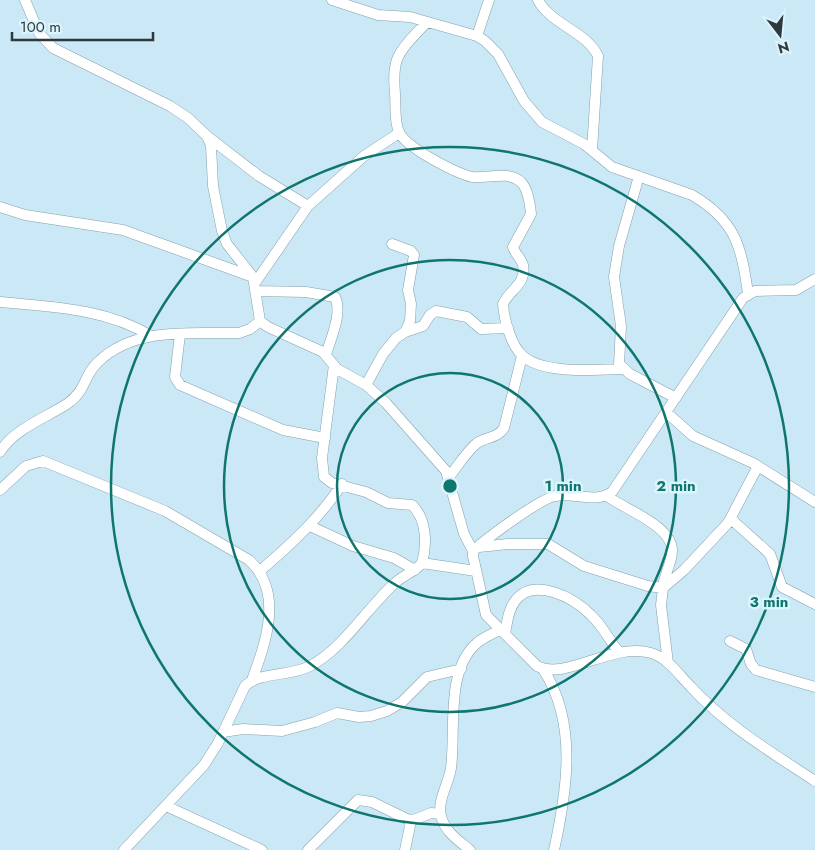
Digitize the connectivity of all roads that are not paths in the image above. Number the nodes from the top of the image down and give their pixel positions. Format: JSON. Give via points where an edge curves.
{"nodes":[{"id":1,"x":24,"y":0,"type":"edge"},
{"id":2,"x":332,"y":0,"type":"edge"},
{"id":3,"x":489,"y":0,"type":"edge"},
{"id":4,"x":538,"y":0,"type":"edge"},
{"id":5,"x":427,"y":22,"type":"junction"},
{"id":6,"x":477,"y":36,"type":"junction"},
{"id":7,"x":399,"y":133,"type":"junction"},
{"id":8,"x":207,"y":136,"type":"junction"},
{"id":9,"x":592,"y":150,"type":"junction"},
{"id":10,"x":639,"y":176,"type":"junction"},
{"id":11,"x":0,"y":206,"type":"edge"},
{"id":12,"x":308,"y":206,"type":"junction"},
{"id":13,"x":392,"y":244,"type":"dead end"},
{"id":14,"x":815,"y":279,"type":"edge"},
{"id":15,"x":255,"y":284,"type":"junction"},
{"id":16,"x":748,"y":293,"type":"junction"},
{"id":17,"x":0,"y":302,"type":"edge"},
{"id":18,"x":260,"y":321,"type":"junction"},
{"id":19,"x":508,"y":328,"type":"junction"},
{"id":20,"x":405,"y":332,"type":"junction"},
{"id":21,"x":180,"y":334,"type":"junction"},
{"id":22,"x":151,"y":336,"type":"junction"},
{"id":23,"x":326,"y":355,"type":"junction"},
{"id":24,"x":522,"y":356,"type":"junction"},
{"id":25,"x":334,"y":365,"type":"junction"},
{"id":26,"x":622,"y":369,"type":"junction"},
{"id":27,"x":366,"y":384,"type":"junction"},
{"id":28,"x":676,"y":398,"type":"junction"},
{"id":29,"x":666,"y":412,"type":"junction"},
{"id":30,"x":325,"y":438,"type":"junction"},
{"id":31,"x":0,"y":452,"type":"edge"},
{"id":32,"x":758,"y":466,"type":"junction"},
{"id":33,"x":449,"y":477,"type":"junction"},
{"id":34,"x":342,"y":484,"type":"junction"},
{"id":35,"x":0,"y":490,"type":"edge"},
{"id":36,"x":607,"y":496,"type":"junction"},
{"id":37,"x":815,"y":502,"type":"edge"},
{"id":38,"x":731,"y":519,"type":"junction"},
{"id":39,"x":310,"y":526,"type":"junction"},
{"id":40,"x":475,"y":549,"type":"junction"},
{"id":41,"x":419,"y":566,"type":"junction"},
{"id":42,"x":260,"y":571,"type":"junction"},
{"id":43,"x":476,"y":571,"type":"junction"},
{"id":44,"x":663,"y":588,"type":"junction"},
{"id":45,"x":815,"y":604,"type":"edge"},
{"id":46,"x":502,"y":632,"type":"junction"},
{"id":47,"x":730,"y":641,"type":"dead end"},
{"id":48,"x":619,"y":652,"type":"junction"},
{"id":49,"x":668,"y":663,"type":"junction"},
{"id":50,"x":461,"y":669,"type":"junction"},
{"id":51,"x":543,"y":670,"type":"junction"},
{"id":52,"x":252,"y":680,"type":"junction"},
{"id":53,"x":815,"y":687,"type":"edge"},
{"id":54,"x":223,"y":732,"type":"junction"},
{"id":55,"x":815,"y":781,"type":"edge"},
{"id":56,"x":166,"y":806,"type":"junction"},
{"id":57,"x":440,"y":814,"type":"junction"},
{"id":58,"x":411,"y":821,"type":"junction"},
{"id":59,"x":124,"y":850,"type":"edge"},
{"id":60,"x":262,"y":850,"type":"edge"},
{"id":61,"x":308,"y":850,"type":"edge"},
{"id":62,"x":405,"y":850,"type":"edge"},
{"id":63,"x":470,"y":850,"type":"edge"},
{"id":64,"x":554,"y":850,"type":"edge"}],
"edges":[{"from":1,"to":8,"type":"street","via":[[39,34],[53,48],[170,106]]},
{"from":2,"to":5,"type":"street","via":[[378,15],[400,15]]},
{"from":3,"to":6,"type":"street"},
{"from":4,"to":9,"type":"street","via":[[545,11],[598,56]]},
{"from":5,"to":6,"type":"street"},
{"from":5,"to":7,"type":"street","via":[[400,53],[396,63],[394,80]]},
{"from":6,"to":9,"type":"street","via":[[498,54],[535,116]]},
{"from":7,"to":12,"type":"street","via":[[364,156]]},
{"from":7,"to":19,"type":"street","via":[[416,149],[464,174],[508,177],[520,181],[523,186],[530,214],[514,243],[523,271],[518,286],[503,304]]},
{"from":8,"to":12,"type":"street","via":[[259,176]]},
{"from":8,"to":15,"type":"street","via":[[222,231],[227,244]]},
{"from":9,"to":10,"type":"street","via":[[612,167]]},
{"from":10,"to":16,"type":"street","via":[[692,194],[725,221],[742,252]]},
{"from":10,"to":26,"type":"street","via":[[619,246],[614,277],[621,326],[619,360]]},
{"from":11,"to":15,"type":"street","via":[[26,215],[123,230]]},
{"from":12,"to":15,"type":"street"},
{"from":13,"to":20,"type":"street","via":[[412,251],[414,255],[408,290],[411,314]]},
{"from":14,"to":16,"type":"street","via":[[789,292]]},
{"from":15,"to":18,"type":"street"},
{"from":15,"to":23,"type":"street","via":[[335,297],[335,321]]},
{"from":16,"to":28,"type":"street"},
{"from":17,"to":22,"type":"street","via":[[72,309],[120,321]]},
{"from":18,"to":21,"type":"street","via":[[239,332]]},
{"from":18,"to":23,"type":"street"},
{"from":19,"to":20,"type":"street","via":[[481,329],[467,317],[436,311],[424,326]]},
{"from":19,"to":24,"type":"street"},
{"from":20,"to":27,"type":"street","via":[[389,345]]},
{"from":21,"to":22,"type":"street"},
{"from":21,"to":30,"type":"street","via":[[175,371],[177,382],[278,428]]},
{"from":22,"to":31,"type":"street","via":[[128,343],[102,358],[74,398],[15,436]]},
{"from":23,"to":25,"type":"street"},
{"from":24,"to":26,"type":"street","via":[[533,363],[560,368]]},
{"from":24,"to":33,"type":"street","via":[[504,428],[471,448]]},
{"from":25,"to":27,"type":"street","via":[[342,373]]},
{"from":25,"to":30,"type":"street"},
{"from":26,"to":28,"type":"street"},
{"from":27,"to":33,"type":"street"},
{"from":28,"to":29,"type":"street"},
{"from":29,"to":32,"type":"street","via":[[693,436]]},
{"from":29,"to":36,"type":"street","via":[[618,485]]},
{"from":30,"to":34,"type":"street","via":[[322,474],[326,480]]},
{"from":32,"to":37,"type":"street"},
{"from":32,"to":38,"type":"street"},
{"from":33,"to":40,"type":"street","via":[[464,534]]},
{"from":34,"to":39,"type":"street"},
{"from":34,"to":41,"type":"street","via":[[382,501],[406,504],[417,510],[424,532]]},
{"from":35,"to":42,"type":"street","via":[[26,466],[34,462],[48,462],[176,517],[232,548]]},
{"from":36,"to":40,"type":"street","via":[[550,498]]},
{"from":36,"to":44,"type":"street","via":[[650,521],[668,537],[672,549]]},
{"from":38,"to":44,"type":"street"},
{"from":38,"to":45,"type":"street","via":[[770,554],[782,586]]},
{"from":39,"to":41,"type":"street","via":[[353,546]]},
{"from":39,"to":42,"type":"street"},
{"from":40,"to":43,"type":"street"},
{"from":40,"to":44,"type":"street","via":[[508,544],[548,544],[584,566]]},
{"from":41,"to":43,"type":"street"},
{"from":41,"to":52,"type":"street","via":[[395,582],[354,628],[316,662],[294,673]]},
{"from":42,"to":52,"type":"street","via":[[266,589],[269,620],[265,644]]},
{"from":43,"to":46,"type":"street","via":[[486,615]]},
{"from":44,"to":49,"type":"street","via":[[661,605]]},
{"from":46,"to":48,"type":"street","via":[[516,599],[529,592],[549,590],[591,615]]},
{"from":46,"to":50,"type":"street","via":[[475,644]]},
{"from":46,"to":51,"type":"street"},
{"from":47,"to":53,"type":"street","via":[[746,648],[756,670]]},
{"from":48,"to":49,"type":"street","via":[[652,653]]},
{"from":48,"to":51,"type":"street","via":[[562,669]]},
{"from":49,"to":55,"type":"street","via":[[725,722]]},
{"from":50,"to":54,"type":"street","via":[[427,676],[402,702],[371,716],[337,713],[282,731],[243,729]]},
{"from":50,"to":57,"type":"street","via":[[453,698],[451,770]]},
{"from":51,"to":64,"type":"street","via":[[558,700],[566,752],[564,803]]},
{"from":52,"to":54,"type":"street","via":[[244,686]]},
{"from":54,"to":56,"type":"street","via":[[204,765]]},
{"from":56,"to":59,"type":"street"},
{"from":56,"to":60,"type":"street"},
{"from":57,"to":58,"type":"street","via":[[430,813]]},
{"from":57,"to":63,"type":"street","via":[[446,829]]},
{"from":58,"to":61,"type":"street","via":[[372,802],[358,800]]},
{"from":58,"to":62,"type":"street"}]}
